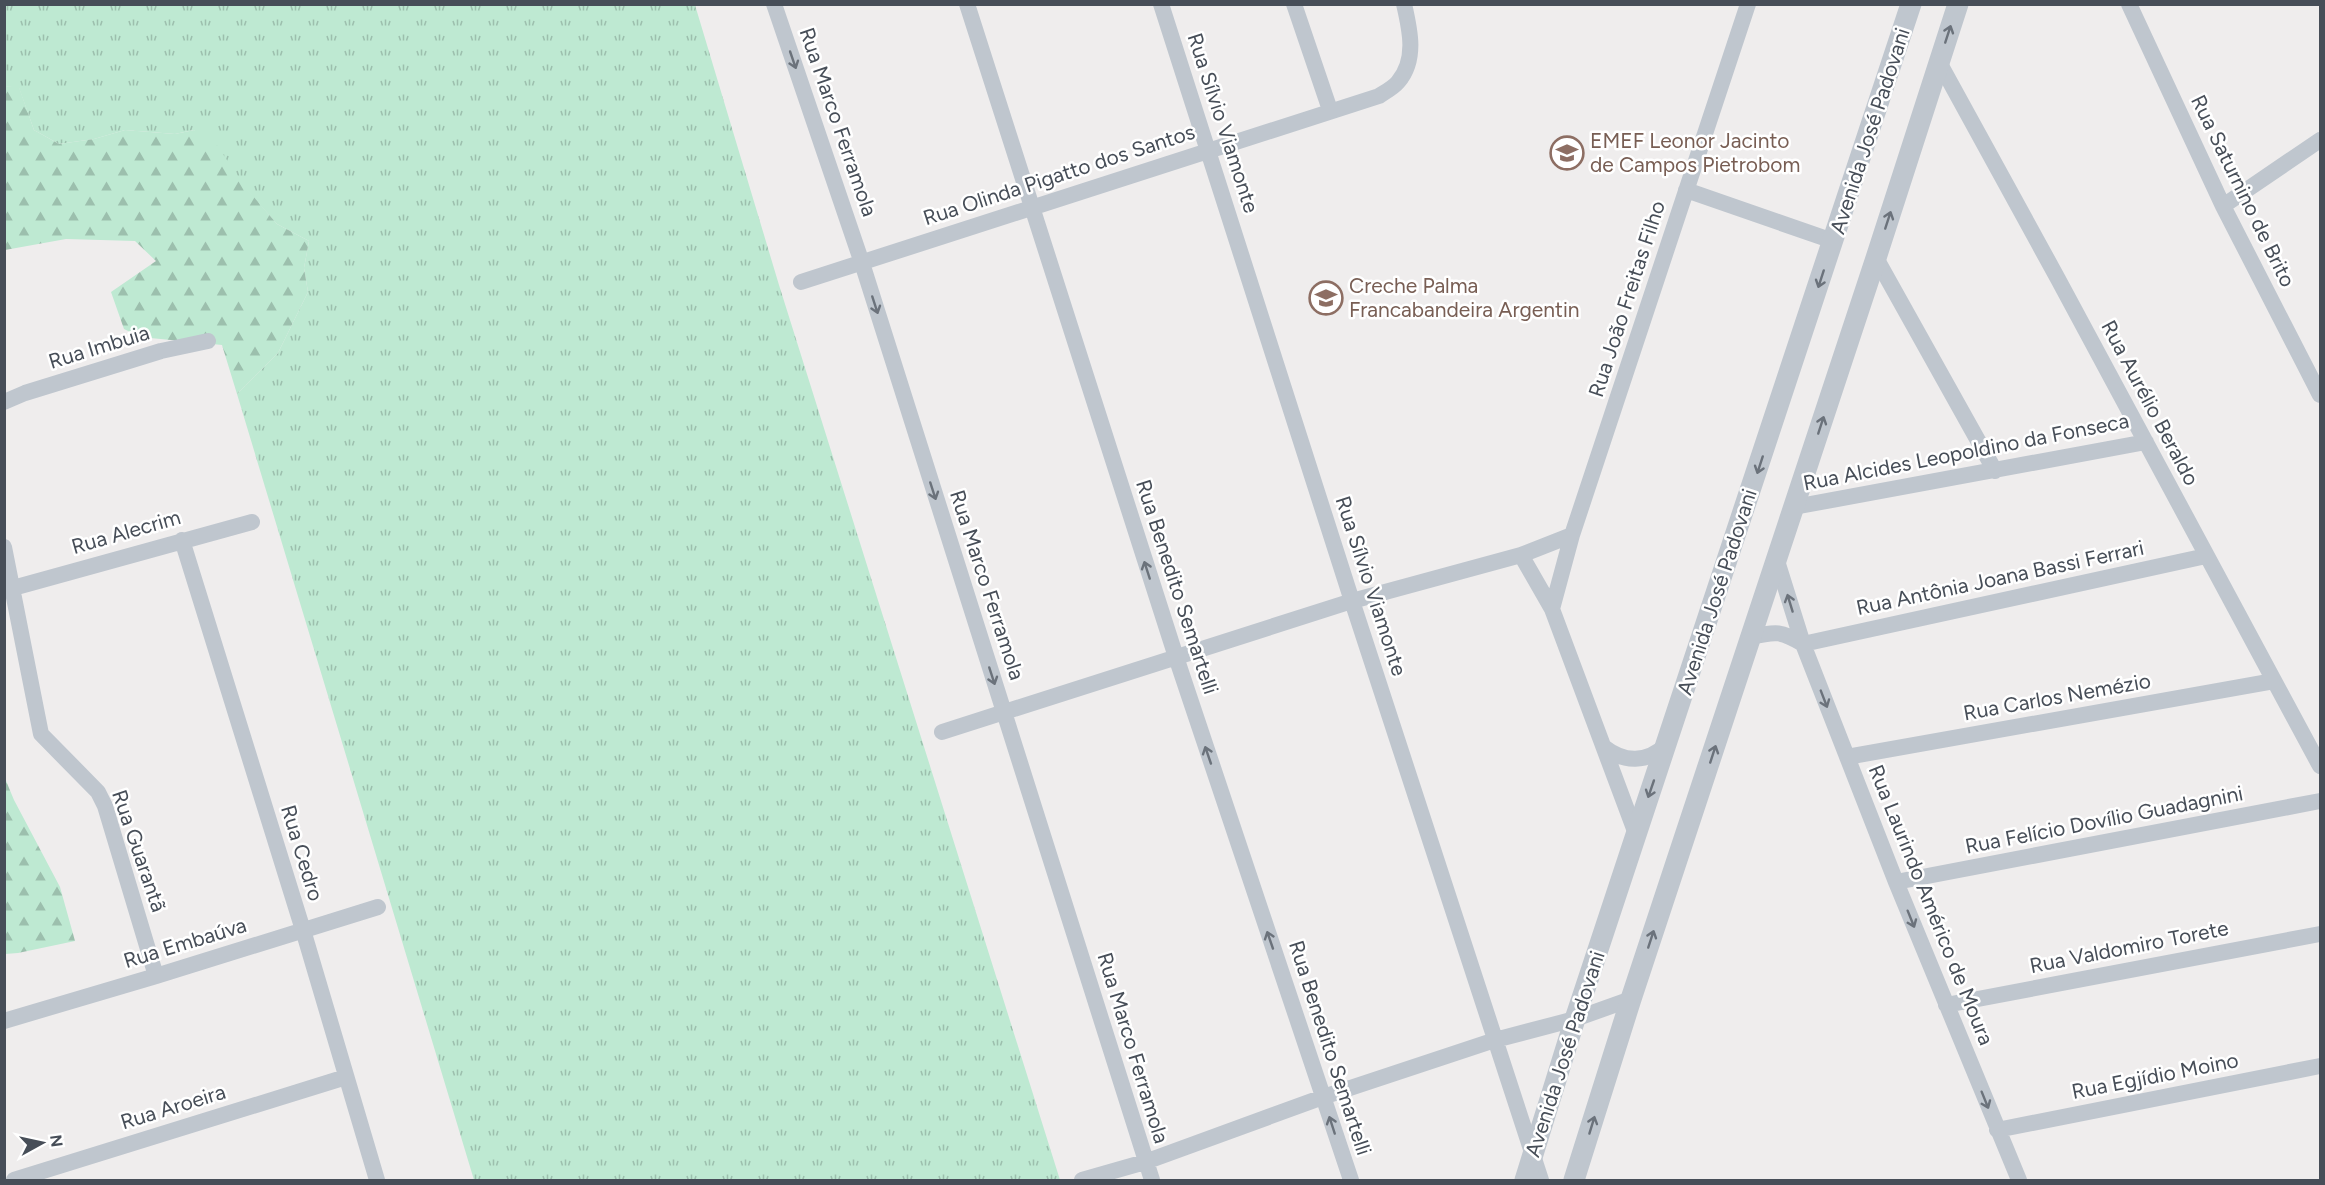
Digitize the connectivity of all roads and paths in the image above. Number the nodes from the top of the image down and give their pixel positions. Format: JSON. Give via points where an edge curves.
{"nodes":[{"id":1,"x":774,"y":4,"type":"edge"},
{"id":2,"x":967,"y":4,"type":"edge"},
{"id":3,"x":1161,"y":4,"type":"edge"},
{"id":4,"x":1294,"y":4,"type":"edge"},
{"id":5,"x":1748,"y":4,"type":"edge"},
{"id":6,"x":1911,"y":4,"type":"edge"},
{"id":7,"x":1958,"y":4,"type":"edge"},
{"id":8,"x":2129,"y":4,"type":"edge"},
{"id":9,"x":1406,"y":10,"type":"edge"},
{"id":10,"x":1939,"y":62,"type":"junction"},
{"id":11,"x":1330,"y":110,"type":"junction"},
{"id":12,"x":2320,"y":140,"type":"edge"},
{"id":13,"x":1208,"y":150,"type":"junction"},
{"id":14,"x":1686,"y":190,"type":"junction"},
{"id":15,"x":2223,"y":206,"type":"junction"},
{"id":16,"x":1031,"y":208,"type":"junction"},
{"id":17,"x":1833,"y":241,"type":"junction"},
{"id":18,"x":1876,"y":258,"type":"junction"},
{"id":19,"x":861,"y":263,"type":"junction"},
{"id":20,"x":801,"y":282,"type":"dead end"},
{"id":21,"x":208,"y":341,"type":"dead end"},
{"id":22,"x":2320,"y":395,"type":"edge"},
{"id":23,"x":4,"y":402,"type":"edge"},
{"id":24,"x":2146,"y":442,"type":"junction"},
{"id":25,"x":1995,"y":471,"type":"junction"},
{"id":26,"x":1794,"y":507,"type":"junction"},
{"id":27,"x":252,"y":522,"type":"dead end"},
{"id":28,"x":1572,"y":535,"type":"junction"},
{"id":29,"x":182,"y":540,"type":"junction"},
{"id":30,"x":4,"y":547,"type":"edge"},
{"id":31,"x":1521,"y":555,"type":"junction"},
{"id":32,"x":2206,"y":556,"type":"junction"},
{"id":33,"x":1777,"y":561,"type":"junction"},
{"id":34,"x":13,"y":588,"type":"junction"},
{"id":35,"x":1352,"y":601,"type":"junction"},
{"id":36,"x":1552,"y":609,"type":"junction"},
{"id":37,"x":1751,"y":637,"type":"junction"},
{"id":38,"x":1803,"y":644,"type":"junction"},
{"id":39,"x":1176,"y":657,"type":"junction"},
{"id":40,"x":2274,"y":681,"type":"junction"},
{"id":41,"x":1004,"y":712,"type":"junction"},
{"id":42,"x":942,"y":732,"type":"dead end"},
{"id":43,"x":1666,"y":745,"type":"junction"},
{"id":44,"x":1604,"y":747,"type":"junction"},
{"id":45,"x":1847,"y":757,"type":"junction"},
{"id":46,"x":2320,"y":766,"type":"edge"},
{"id":47,"x":2320,"y":801,"type":"edge"},
{"id":48,"x":1636,"y":834,"type":"junction"},
{"id":49,"x":1896,"y":882,"type":"junction"},
{"id":50,"x":378,"y":907,"type":"dead end"},
{"id":51,"x":303,"y":930,"type":"junction"},
{"id":52,"x":2320,"y":934,"type":"edge"},
{"id":53,"x":156,"y":976,"type":"junction"},
{"id":54,"x":1631,"y":999,"type":"junction"},
{"id":55,"x":1946,"y":1005,"type":"junction"},
{"id":56,"x":1575,"y":1019,"type":"junction"},
{"id":57,"x":4,"y":1021,"type":"edge"},
{"id":58,"x":1495,"y":1040,"type":"junction"},
{"id":59,"x":2320,"y":1066,"type":"edge"},
{"id":60,"x":346,"y":1077,"type":"junction"},
{"id":61,"x":1323,"y":1096,"type":"junction"},
{"id":62,"x":1997,"y":1130,"type":"junction"},
{"id":63,"x":1533,"y":1154,"type":"junction"},
{"id":64,"x":1145,"y":1162,"type":"junction"},
{"id":65,"x":14,"y":1180,"type":"edge"},
{"id":66,"x":377,"y":1180,"type":"edge"},
{"id":67,"x":1082,"y":1180,"type":"edge"},
{"id":68,"x":1152,"y":1180,"type":"edge"},
{"id":69,"x":1351,"y":1180,"type":"edge"},
{"id":70,"x":1524,"y":1180,"type":"edge"},
{"id":71,"x":1541,"y":1180,"type":"edge"},
{"id":72,"x":1574,"y":1180,"type":"edge"},
{"id":73,"x":2019,"y":1180,"type":"edge"}],
"edges":[{"from":1,"to":19,"type":"street","name":"Rua Marco Ferramola","one_way":true},
{"from":2,"to":16,"type":"street","name":"Rua Benedito Semartelli"},
{"from":3,"to":13,"type":"street","name":"Rua Sílvio Viamonte"},
{"from":4,"to":11,"type":"street"},
{"from":5,"to":14,"type":"street","name":"Rua João Freitas Filho"},
{"from":6,"to":17,"type":"street","name":"Avenida José Padovani"},
{"from":10,"to":7,"type":"street","name":"Avenida José Padovani","one_way":true},
{"from":8,"to":15,"type":"street","name":"Rua Saturnino de Brito"},
{"from":9,"to":11,"type":"street","name":"Rua Olinda Pigatto dos Santos","via":[[1410,56],[1397,84],[1379,96]]},
{"from":18,"to":10,"type":"street","name":"Avenida José Padovani","one_way":true},
{"from":10,"to":24,"type":"street","name":"Rua Aurélio Beraldo"},
{"from":11,"to":13,"type":"street","name":"Rua Olinda Pigatto dos Santos"},
{"from":12,"to":15,"type":"street"},
{"from":13,"to":16,"type":"street","name":"Rua Olinda Pigatto dos Santos"},
{"from":13,"to":35,"type":"street","name":"Rua Sílvio Viamonte"},
{"from":14,"to":17,"type":"street"},
{"from":14,"to":28,"type":"street","name":"Rua João Freitas Filho"},
{"from":15,"to":22,"type":"street","name":"Rua Saturnino de Brito"},
{"from":16,"to":19,"type":"street","name":"Rua Olinda Pigatto dos Santos"},
{"from":39,"to":16,"type":"street","name":"Rua Benedito Semartelli","one_way":true},
{"from":17,"to":43,"type":"street","name":"Avenida José Padovani","one_way":true},
{"from":18,"to":25,"type":"street"},
{"from":26,"to":18,"type":"street","name":"Avenida José Padovani","one_way":true},
{"from":19,"to":20,"type":"street","name":"Rua Olinda Pigatto dos Santos"},
{"from":19,"to":41,"type":"street","name":"Rua Marco Ferramola","one_way":true},
{"from":21,"to":23,"type":"street","name":"Rua Imbuia","via":[[161,351]]},
{"from":24,"to":25,"type":"street","name":"Rua Alcides Leopoldino da Fonseca"},
{"from":24,"to":32,"type":"street","name":"Rua Aurélio Beraldo"},
{"from":25,"to":26,"type":"street","name":"Rua Alcides Leopoldino da Fonseca"},
{"from":26,"to":33,"type":"street","name":"Avenida José Padovani"},
{"from":27,"to":29,"type":"street","name":"Rua Alecrim"},
{"from":28,"to":31,"type":"street"},
{"from":28,"to":36,"type":"street","name":"Rua João Freitas Filho"},
{"from":29,"to":34,"type":"street","name":"Rua Alecrim"},
{"from":29,"to":51,"type":"street","name":"Rua Cedro"},
{"from":30,"to":34,"type":"street","name":"Rua Guarantã"},
{"from":31,"to":35,"type":"street"},
{"from":31,"to":36,"type":"street"},
{"from":32,"to":38,"type":"street","name":"Rua Antônia Joana Bassi Ferrari"},
{"from":32,"to":40,"type":"street","name":"Rua Aurélio Beraldo"},
{"from":33,"to":37,"type":"street","name":"Avenida José Padovani"},
{"from":38,"to":33,"type":"street","name":"Rua Laurindo Américo de Moura","one_way":true},
{"from":34,"to":53,"type":"street","name":"Rua Guarantã","via":[[41,734],[98,792],[105,806]]},
{"from":35,"to":39,"type":"street"},
{"from":35,"to":58,"type":"street","name":"Rua Sílvio Viamonte"},
{"from":36,"to":44,"type":"street"},
{"from":37,"to":38,"type":"street","via":[[1779,632]]},
{"from":54,"to":37,"type":"street","name":"Avenida José Padovani","one_way":true},
{"from":38,"to":45,"type":"street","name":"Rua Laurindo Américo de Moura","one_way":true},
{"from":39,"to":41,"type":"street"},
{"from":61,"to":39,"type":"street","name":"Rua Benedito Semartelli","one_way":true},
{"from":40,"to":45,"type":"street","name":"Rua Carlos Nemézio"},
{"from":40,"to":46,"type":"street","name":"Rua Aurélio Beraldo"},
{"from":41,"to":42,"type":"street"},
{"from":41,"to":64,"type":"street","name":"Rua Marco Ferramola"},
{"from":43,"to":44,"type":"street","via":[[1651,756],[1633,760],[1612,754]]},
{"from":43,"to":48,"type":"street","name":"Avenida José Padovani","one_way":true},
{"from":44,"to":48,"type":"street"},
{"from":45,"to":49,"type":"street","name":"Rua Laurindo Américo de Moura"},
{"from":47,"to":49,"type":"street","name":"Rua Felício Dovílio Guadagnini"},
{"from":48,"to":56,"type":"street","name":"Avenida José Padovani"},
{"from":49,"to":55,"type":"street","name":"Rua Laurindo Américo de Moura","one_way":true},
{"from":50,"to":51,"type":"street","name":"Rua Embaúva"},
{"from":51,"to":53,"type":"street","name":"Rua Embaúva"},
{"from":51,"to":60,"type":"street","name":"Rua Cedro"},
{"from":52,"to":55,"type":"street","name":"Rua Valdomiro Torete"},
{"from":53,"to":57,"type":"street","name":"Rua Embaúva"},
{"from":54,"to":56,"type":"street"},
{"from":72,"to":54,"type":"street","name":"Avenida José Padovani","one_way":true},
{"from":55,"to":62,"type":"street","name":"Rua Laurindo Américo de Moura","one_way":true},
{"from":56,"to":58,"type":"street"},
{"from":56,"to":63,"type":"street","name":"Avenida José Padovani"},
{"from":58,"to":61,"type":"street"},
{"from":58,"to":63,"type":"street","name":"Rua Sílvio Viamonte"},
{"from":59,"to":62,"type":"street","name":"Rua Egjídio Moino"},
{"from":60,"to":65,"type":"street","name":"Rua Aroeira"},
{"from":60,"to":66,"type":"street","name":"Rua Cedro"},
{"from":61,"to":64,"type":"street"},
{"from":69,"to":61,"type":"street","name":"Rua Benedito Semartelli","one_way":true},
{"from":62,"to":73,"type":"street","name":"Rua Laurindo Américo de Moura"},
{"from":63,"to":70,"type":"street","name":"Avenida José Padovani"},
{"from":63,"to":71,"type":"street","name":"Rua Sílvio Viamonte"},
{"from":64,"to":67,"type":"street"},
{"from":64,"to":68,"type":"street","name":"Rua Marco Ferramola"}]}
